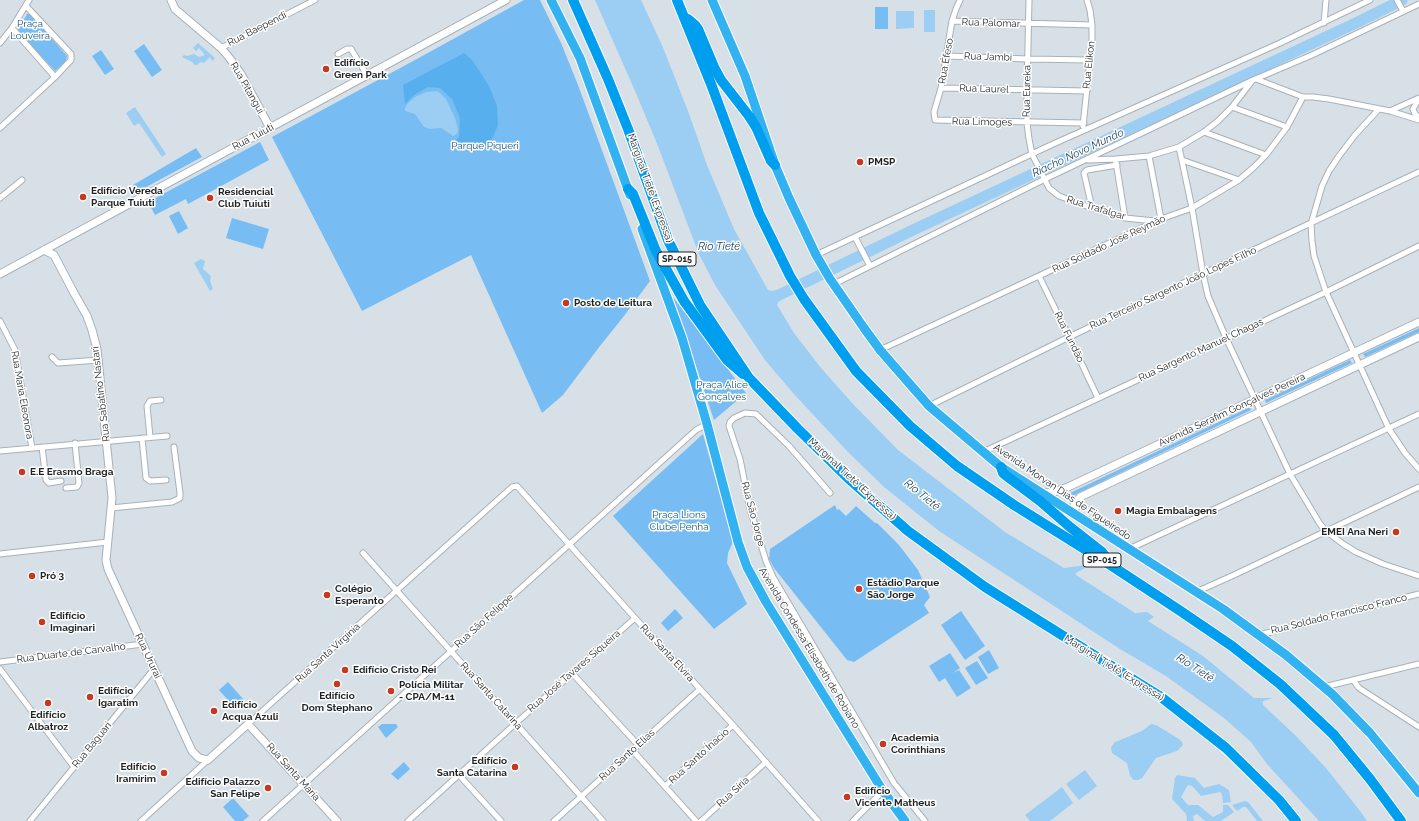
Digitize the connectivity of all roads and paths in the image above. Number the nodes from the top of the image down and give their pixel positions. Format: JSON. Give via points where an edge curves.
{"nodes":[{"id":1,"x":29,"y":0,"type":"edge"},
{"id":2,"x":171,"y":0,"type":"edge"},
{"id":3,"x":315,"y":0,"type":"edge"},
{"id":4,"x":506,"y":0,"type":"edge"},
{"id":5,"x":551,"y":0,"type":"edge"},
{"id":6,"x":573,"y":0,"type":"edge"},
{"id":7,"x":677,"y":0,"type":"edge"},
{"id":8,"x":712,"y":0,"type":"edge"},
{"id":9,"x":960,"y":0,"type":"edge"},
{"id":10,"x":1029,"y":0,"type":"edge"},
{"id":11,"x":1087,"y":0,"type":"edge"},
{"id":12,"x":1326,"y":0,"type":"edge"},
{"id":13,"x":1370,"y":0,"type":"edge"},
{"id":14,"x":1397,"y":0,"type":"edge"},
{"id":15,"x":1419,"y":4,"type":"edge"},
{"id":16,"x":26,"y":6,"type":"junction"},
{"id":17,"x":1402,"y":9,"type":"junction"},
{"id":18,"x":685,"y":17,"type":"junction"},
{"id":19,"x":952,"y":21,"type":"junction"},
{"id":20,"x":1324,"y":22,"type":"junction"},
{"id":21,"x":1029,"y":24,"type":"junction"},
{"id":22,"x":1092,"y":25,"type":"junction"},
{"id":23,"x":12,"y":28,"type":"junction"},
{"id":24,"x":0,"y":43,"type":"edge"},
{"id":25,"x":221,"y":48,"type":"junction"},
{"id":26,"x":338,"y":54,"type":"dead end"},
{"id":27,"x":947,"y":56,"type":"junction"},
{"id":28,"x":1028,"y":59,"type":"junction"},
{"id":29,"x":1090,"y":60,"type":"junction"},
{"id":30,"x":367,"y":75,"type":"junction"},
{"id":31,"x":55,"y":77,"type":"junction"},
{"id":32,"x":1255,"y":80,"type":"junction"},
{"id":33,"x":941,"y":88,"type":"junction"},
{"id":34,"x":1027,"y":90,"type":"junction"},
{"id":35,"x":1087,"y":91,"type":"junction"},
{"id":36,"x":1303,"y":97,"type":"junction"},
{"id":37,"x":1419,"y":98,"type":"edge"},
{"id":38,"x":1232,"y":107,"type":"junction"},
{"id":39,"x":1378,"y":110,"type":"junction"},
{"id":40,"x":1390,"y":111,"type":"junction"},
{"id":41,"x":1419,"y":119,"type":"edge"},
{"id":42,"x":937,"y":121,"type":"joint"},
{"id":43,"x":1027,"y":123,"type":"junction"},
{"id":44,"x":1084,"y":123,"type":"junction"},
{"id":45,"x":1287,"y":127,"type":"junction"},
{"id":46,"x":0,"y":128,"type":"edge"},
{"id":47,"x":270,"y":128,"type":"junction"},
{"id":48,"x":1082,"y":131,"type":"junction"},
{"id":49,"x":1204,"y":132,"type":"junction"},
{"id":50,"x":1179,"y":147,"type":"junction"},
{"id":51,"x":1032,"y":154,"type":"junction"},
{"id":52,"x":1266,"y":155,"type":"junction"},
{"id":53,"x":1149,"y":156,"type":"junction"},
{"id":54,"x":1086,"y":160,"type":"junction"},
{"id":55,"x":1182,"y":160,"type":"junction"},
{"id":56,"x":1116,"y":162,"type":"junction"},
{"id":57,"x":775,"y":165,"type":"junction"},
{"id":58,"x":1419,"y":172,"type":"edge"},
{"id":59,"x":1044,"y":177,"type":"junction"},
{"id":60,"x":22,"y":180,"type":"dead end"},
{"id":61,"x":1239,"y":180,"type":"junction"},
{"id":62,"x":628,"y":189,"type":"junction"},
{"id":63,"x":0,"y":198,"type":"edge"},
{"id":64,"x":1092,"y":208,"type":"junction"},
{"id":65,"x":1192,"y":208,"type":"junction"},
{"id":66,"x":1125,"y":218,"type":"junction"},
{"id":67,"x":1158,"y":220,"type":"junction"},
{"id":68,"x":1311,"y":224,"type":"junction"},
{"id":69,"x":855,"y":236,"type":"junction"},
{"id":70,"x":57,"y":243,"type":"junction"},
{"id":71,"x":1419,"y":246,"type":"edge"},
{"id":72,"x":44,"y":250,"type":"junction"},
{"id":73,"x":54,"y":255,"type":"junction"},
{"id":74,"x":816,"y":255,"type":"junction"},
{"id":75,"x":870,"y":266,"type":"junction"},
{"id":76,"x":0,"y":274,"type":"edge"},
{"id":77,"x":1203,"y":274,"type":"junction"},
{"id":78,"x":1039,"y":276,"type":"junction"},
{"id":79,"x":832,"y":281,"type":"junction"},
{"id":80,"x":1326,"y":292,"type":"junction"},
{"id":81,"x":0,"y":321,"type":"edge"},
{"id":82,"x":1419,"y":322,"type":"edge"},
{"id":83,"x":1069,"y":336,"type":"junction"},
{"id":84,"x":1419,"y":337,"type":"edge"},
{"id":85,"x":1226,"y":338,"type":"junction"},
{"id":86,"x":880,"y":350,"type":"junction"},
{"id":87,"x":1355,"y":353,"type":"junction"},
{"id":88,"x":52,"y":357,"type":"dead end"},
{"id":89,"x":99,"y":360,"type":"junction"},
{"id":90,"x":1361,"y":365,"type":"junction"},
{"id":91,"x":749,"y":378,"type":"junction"},
{"id":92,"x":1098,"y":398,"type":"junction"},
{"id":93,"x":1255,"y":399,"type":"junction"},
{"id":94,"x":162,"y":400,"type":"dead end"},
{"id":95,"x":928,"y":406,"type":"junction"},
{"id":96,"x":1260,"y":412,"type":"junction"},
{"id":97,"x":1419,"y":414,"type":"edge"},
{"id":98,"x":707,"y":424,"type":"junction"},
{"id":99,"x":1389,"y":429,"type":"junction"},
{"id":100,"x":167,"y":436,"type":"dead end"},
{"id":101,"x":150,"y":437,"type":"junction"},
{"id":102,"x":142,"y":438,"type":"junction"},
{"id":103,"x":107,"y":441,"type":"junction"},
{"id":104,"x":75,"y":443,"type":"junction"},
{"id":105,"x":42,"y":447,"type":"junction"},
{"id":106,"x":174,"y":447,"type":"dead end"},
{"id":107,"x":32,"y":448,"type":"junction"},
{"id":108,"x":0,"y":451,"type":"edge"},
{"id":109,"x":983,"y":452,"type":"junction"},
{"id":110,"x":1001,"y":467,"type":"junction"},
{"id":111,"x":1419,"y":469,"type":"edge"},
{"id":112,"x":1290,"y":474,"type":"junction"},
{"id":113,"x":166,"y":480,"type":"dead end"},
{"id":114,"x":61,"y":481,"type":"dead end"},
{"id":115,"x":515,"y":486,"type":"joint"},
{"id":116,"x":1419,"y":487,"type":"edge"},
{"id":117,"x":66,"y":488,"type":"dead end"},
{"id":118,"x":830,"y":493,"type":"dead end"},
{"id":119,"x":1044,"y":493,"type":"junction"},
{"id":120,"x":112,"y":508,"type":"junction"},
{"id":121,"x":1076,"y":515,"type":"junction"},
{"id":122,"x":1326,"y":531,"type":"junction"},
{"id":123,"x":108,"y":542,"type":"junction"},
{"id":124,"x":570,"y":544,"type":"junction"},
{"id":125,"x":1128,"y":549,"type":"junction"},
{"id":126,"x":364,"y":553,"type":"dead end"},
{"id":127,"x":0,"y":554,"type":"edge"},
{"id":128,"x":1115,"y":568,"type":"junction"},
{"id":129,"x":1419,"y":576,"type":"edge"},
{"id":130,"x":397,"y":590,"type":"junction"},
{"id":131,"x":1196,"y":592,"type":"junction"},
{"id":132,"x":1419,"y":594,"type":"edge"},
{"id":133,"x":635,"y":618,"type":"junction"},
{"id":134,"x":1259,"y":635,"type":"junction"},
{"id":135,"x":143,"y":644,"type":"junction"},
{"id":136,"x":451,"y":651,"type":"junction"},
{"id":137,"x":0,"y":662,"type":"edge"},
{"id":138,"x":1419,"y":664,"type":"edge"},
{"id":139,"x":0,"y":669,"type":"edge"},
{"id":140,"x":154,"y":669,"type":"junction"},
{"id":141,"x":572,"y":673,"type":"junction"},
{"id":142,"x":1353,"y":680,"type":"junction"},
{"id":143,"x":1324,"y":688,"type":"junction"},
{"id":144,"x":700,"y":689,"type":"junction"},
{"id":145,"x":516,"y":723,"type":"junction"},
{"id":146,"x":248,"y":724,"type":"junction"},
{"id":147,"x":733,"y":725,"type":"junction"},
{"id":148,"x":1419,"y":727,"type":"edge"},
{"id":149,"x":638,"y":745,"type":"junction"},
{"id":150,"x":632,"y":751,"type":"junction"},
{"id":151,"x":208,"y":760,"type":"junction"},
{"id":152,"x":766,"y":762,"type":"junction"},
{"id":153,"x":74,"y":767,"type":"junction"},
{"id":154,"x":459,"y":775,"type":"junction"},
{"id":155,"x":303,"y":784,"type":"junction"},
{"id":156,"x":665,"y":786,"type":"junction"},
{"id":157,"x":883,"y":791,"type":"junction"},
{"id":158,"x":1419,"y":793,"type":"edge"},
{"id":159,"x":581,"y":797,"type":"junction"},
{"id":160,"x":706,"y":816,"type":"junction"},
{"id":161,"x":30,"y":821,"type":"edge"},
{"id":162,"x":141,"y":821,"type":"edge"},
{"id":163,"x":263,"y":821,"type":"edge"},
{"id":164,"x":337,"y":821,"type":"edge"},
{"id":165,"x":408,"y":821,"type":"edge"},
{"id":166,"x":501,"y":821,"type":"edge"},
{"id":167,"x":554,"y":821,"type":"edge"},
{"id":168,"x":603,"y":821,"type":"edge"},
{"id":169,"x":696,"y":821,"type":"edge"},
{"id":170,"x":701,"y":821,"type":"edge"},
{"id":171,"x":711,"y":821,"type":"edge"},
{"id":172,"x":818,"y":821,"type":"edge"},
{"id":173,"x":853,"y":821,"type":"edge"},
{"id":174,"x":905,"y":821,"type":"edge"},
{"id":175,"x":925,"y":821,"type":"edge"},
{"id":176,"x":1296,"y":821,"type":"edge"},
{"id":177,"x":1401,"y":821,"type":"edge"}],
"edges":[{"from":1,"to":16,"type":"street"},
{"from":2,"to":25,"type":"street","name":"Rua Pitangui","via":[[175,9]]},
{"from":3,"to":25,"type":"street","name":"Rua Baependi"},
{"from":4,"to":30,"type":"street","name":"Rua Tuiuti"},
{"from":5,"to":62,"type":"highway","name":"Avenida Condessa Elisabeth de Robiano","via":[[580,58]]},
{"from":6,"to":91,"type":"highway","name":"Marginal Tietê (Expressa)","number":"SP-015","via":[[628,129],[668,240],[700,305]]},
{"from":7,"to":18,"type":"highway","number":"SP-015"},
{"from":8,"to":57,"type":"highway","name":"Avenida Morvan Dias de Figueiredo","via":[[745,76]]},
{"from":9,"to":19,"type":"street","name":"Rua Éfeso"},
{"from":10,"to":21,"type":"street","name":"Rua Eureka"},
{"from":11,"to":22,"type":"street","name":"Rua Elikon"},
{"from":12,"to":20,"type":"street"},
{"from":13,"to":20,"type":"street"},
{"from":14,"to":17,"type":"street"},
{"from":15,"to":17,"type":"street"},
{"from":16,"to":23,"type":"street"},
{"from":16,"to":31,"type":"street","via":[[71,54],[71,60]]},
{"from":17,"to":32,"type":"street","via":[[1312,55]]},
{"from":18,"to":57,"type":"highway","via":[[698,29],[721,80],[756,127]]},
{"from":18,"to":128,"type":"highway","number":"SP-015","via":[[759,213],[804,300],[856,371],[910,426],[958,466],[1014,505]]},
{"from":19,"to":21,"type":"street","name":"Rua Palomar"},
{"from":19,"to":27,"type":"street","name":"Rua Éfeso"},
{"from":20,"to":48,"type":"street"},
{"from":21,"to":22,"type":"street","name":"Rua Palomar"},
{"from":21,"to":28,"type":"street","name":"Rua Eureka"},
{"from":22,"to":29,"type":"street","name":"Rua Elikon"},
{"from":23,"to":24,"type":"street"},
{"from":23,"to":31,"type":"street"},
{"from":25,"to":47,"type":"street","name":"Rua Pitangui","via":[[241,74]]},
{"from":26,"to":30,"type":"street","via":[[351,49]]},
{"from":27,"to":28,"type":"street","name":"Rua Jambi"},
{"from":27,"to":33,"type":"street","name":"Rua Éfeso"},
{"from":28,"to":29,"type":"street","name":"Rua Jambi"},
{"from":28,"to":34,"type":"street","name":"Rua Eureka"},
{"from":29,"to":35,"type":"street","name":"Rua Elikon"},
{"from":30,"to":47,"type":"street","name":"Rua Tuiuti"},
{"from":31,"to":46,"type":"street"},
{"from":32,"to":36,"type":"street"},
{"from":32,"to":38,"type":"street"},
{"from":32,"to":54,"type":"street"},
{"from":33,"to":34,"type":"street","name":"Rua Laurel"},
{"from":33,"to":42,"type":"street","name":"Rua Éfeso","via":[[934,112]]},
{"from":34,"to":35,"type":"street","name":"Rua Laurel"},
{"from":34,"to":43,"type":"street","name":"Rua Eureka"},
{"from":35,"to":44,"type":"street","name":"Rua Elikon"},
{"from":36,"to":39,"type":"street","via":[[1329,99]]},
{"from":36,"to":45,"type":"street","name":"Rua Soldado José Reymão"},
{"from":37,"to":40,"type":"street"},
{"from":37,"to":41,"type":"street","via":[[1413,109]]},
{"from":38,"to":45,"type":"street"},
{"from":38,"to":49,"type":"street"},
{"from":39,"to":40,"type":"street"},
{"from":39,"to":68,"type":"street","via":[[1355,135],[1329,171]]},
{"from":40,"to":41,"type":"street"},
{"from":42,"to":43,"type":"street","name":"Rua Limoges"},
{"from":43,"to":44,"type":"street","name":"Rua Limoges"},
{"from":43,"to":51,"type":"street","name":"Rua Eureka"},
{"from":44,"to":48,"type":"street","name":"Rua Elikon"},
{"from":45,"to":52,"type":"street","name":"Rua Soldado José Reymão"},
{"from":47,"to":70,"type":"street","name":"Rua Tuiuti"},
{"from":48,"to":51,"type":"street"},
{"from":49,"to":50,"type":"street"},
{"from":49,"to":52,"type":"street"},
{"from":50,"to":53,"type":"street"},
{"from":50,"to":55,"type":"street"},
{"from":51,"to":59,"type":"street","name":"Rua Eureka"},
{"from":51,"to":69,"type":"street"},
{"from":52,"to":61,"type":"street","name":"Rua Soldado José Reymão"},
{"from":53,"to":56,"type":"street"},
{"from":53,"to":67,"type":"street"},
{"from":54,"to":56,"type":"street"},
{"from":54,"to":59,"type":"street"},
{"from":55,"to":61,"type":"street"},
{"from":55,"to":65,"type":"street"},
{"from":56,"to":64,"type":"street","via":[[1084,173]]},
{"from":56,"to":66,"type":"street"},
{"from":57,"to":74,"type":"highway","name":"Avenida Morvan Dias de Figueiredo"},
{"from":58,"to":68,"type":"street","name":"Rua Terceiro Sargento João Lopes Filho"},
{"from":59,"to":64,"type":"street","name":"Rua Trafalgar","via":[[1049,188],[1060,196]]},
{"from":59,"to":75,"type":"street"},
{"from":60,"to":63,"type":"street"},
{"from":61,"to":65,"type":"street","name":"Rua Soldado José Reymão"},
{"from":62,"to":91,"type":"highway","via":[[633,194],[656,250],[684,301],[727,360]]},
{"from":62,"to":98,"type":"highway","name":"Avenida Condessa Elisabeth de Robiano","via":[[682,338]]},
{"from":64,"to":66,"type":"street","name":"Rua Trafalgar"},
{"from":65,"to":67,"type":"street","name":"Rua Soldado José Reymão"},
{"from":65,"to":77,"type":"street"},
{"from":66,"to":67,"type":"street","name":"Rua Trafalgar"},
{"from":67,"to":78,"type":"street","name":"Rua Soldado José Reymão"},
{"from":68,"to":77,"type":"street","name":"Rua Terceiro Sargento João Lopes Filho"},
{"from":68,"to":80,"type":"street","via":[[1314,256]]},
{"from":69,"to":74,"type":"street"},
{"from":69,"to":75,"type":"street"},
{"from":70,"to":72,"type":"street","name":"Rua Tuiuti"},
{"from":70,"to":73,"type":"street"},
{"from":71,"to":80,"type":"street","name":"Rua Sargento Manuel Chagas"},
{"from":72,"to":73,"type":"street"},
{"from":72,"to":76,"type":"street","name":"Rua Tuiuti"},
{"from":73,"to":89,"type":"street","name":"Rua Sabatino Nastari","via":[[87,316]]},
{"from":74,"to":79,"type":"highway","name":"Avenida Morvan Dias de Figueiredo"},
{"from":75,"to":79,"type":"street"},
{"from":77,"to":83,"type":"street","name":"Rua Terceiro Sargento João Lopes Filho"},
{"from":77,"to":85,"type":"street"},
{"from":78,"to":83,"type":"street","name":"Rua Fundão"},
{"from":78,"to":86,"type":"street","name":"Rua Soldado José Reymão"},
{"from":79,"to":86,"type":"highway","name":"Avenida Morvan Dias de Figueiredo"},
{"from":80,"to":85,"type":"street","name":"Rua Sargento Manuel Chagas"},
{"from":80,"to":87,"type":"street"},
{"from":81,"to":107,"type":"street","name":"Rua Maria Eleonora","via":[[15,350]]},
{"from":82,"to":87,"type":"street","name":"Avenida Serafim Gonçalves Pereira"},
{"from":83,"to":92,"type":"street","name":"Rua Fundão"},
{"from":83,"to":95,"type":"street","name":"Rua Terceiro Sargento João Lopes Filho"},
{"from":84,"to":90,"type":"street","name":"Avenida Serafim Gonçalves Pereira"},
{"from":85,"to":92,"type":"street","name":"Rua Sargento Manuel Chagas"},
{"from":85,"to":93,"type":"street"},
{"from":86,"to":95,"type":"highway","name":"Avenida Morvan Dias de Figueiredo"},
{"from":87,"to":90,"type":"street"},
{"from":87,"to":93,"type":"street","name":"Avenida Serafim Gonçalves Pereira"},
{"from":88,"to":89,"type":"street","via":[[58,362]]},
{"from":89,"to":103,"type":"street","name":"Rua Sabatino Nastari"},
{"from":90,"to":96,"type":"street","name":"Avenida Serafim Gonçalves Pereira"},
{"from":90,"to":99,"type":"street"},
{"from":91,"to":176,"type":"highway","name":"Marginal Tietê (Expressa)","number":"SP-015","via":[[849,479],[908,531],[985,587],[1161,697],[1226,748]]},
{"from":92,"to":109,"type":"street","name":"Rua Sargento Manuel Chagas"},
{"from":93,"to":96,"type":"street"},
{"from":93,"to":119,"type":"street","name":"Avenida Serafim Gonçalves Pereira","via":[[1068,487]]},
{"from":94,"to":101,"type":"street","via":[[150,401],[147,406]]},
{"from":95,"to":109,"type":"highway","name":"Avenida Morvan Dias de Figueiredo"},
{"from":96,"to":112,"type":"street"},
{"from":96,"to":121,"type":"street","name":"Avenida Serafim Gonçalves Pereira","via":[[1080,497],[1074,504]]},
{"from":97,"to":99,"type":"street"},
{"from":98,"to":124,"type":"street","name":"Rua São Felippe","via":[[696,430]]},
{"from":98,"to":157,"type":"highway","name":"Avenida Condessa Elisabeth de Robiano","via":[[747,567]]},
{"from":99,"to":111,"type":"street"},
{"from":99,"to":112,"type":"street"},
{"from":100,"to":101,"type":"street"},
{"from":101,"to":102,"type":"street"},
{"from":102,"to":103,"type":"street"},
{"from":102,"to":113,"type":"street","via":[[146,478],[150,481]]},
{"from":103,"to":104,"type":"street"},
{"from":103,"to":120,"type":"street","name":"Rua Sabatino Nastari"},
{"from":104,"to":105,"type":"street"},
{"from":104,"to":117,"type":"street","via":[[80,483]]},
{"from":105,"to":107,"type":"street"},
{"from":105,"to":114,"type":"street","via":[[46,480]]},
{"from":106,"to":120,"type":"street","via":[[180,498],[172,502]]},
{"from":107,"to":108,"type":"street"},
{"from":109,"to":110,"type":"highway","name":"Avenida Morvan Dias de Figueiredo"},
{"from":110,"to":119,"type":"highway","name":"Avenida Morvan Dias de Figueiredo"},
{"from":110,"to":128,"type":"highway","via":[[1003,473],[1102,552]]},
{"from":112,"to":122,"type":"street"},
{"from":112,"to":125,"type":"street"},
{"from":115,"to":124,"type":"street","name":"Rua Santa Elvira","via":[[520,488]]},
{"from":115,"to":130,"type":"street","name":"Rua Santa Virgínia"},
{"from":116,"to":122,"type":"street"},
{"from":118,"to":175,"type":"street","name":"Rua São Jorge","via":[[789,446],[756,414],[744,414],[730,422],[750,509],[773,577],[894,783]]},
{"from":119,"to":121,"type":"highway","name":"Avenida Morvan Dias de Figueiredo"},
{"from":120,"to":123,"type":"street","name":"Rua Sabatino Nastari"},
{"from":121,"to":125,"type":"highway","name":"Avenida Morvan Dias de Figueiredo"},
{"from":122,"to":129,"type":"street","via":[[1356,552]]},
{"from":122,"to":131,"type":"street"},
{"from":123,"to":127,"type":"street"},
{"from":123,"to":135,"type":"street","name":"Rua Ururai","via":[[108,569]]},
{"from":124,"to":133,"type":"street","name":"Rua Santa Elvira"},
{"from":124,"to":136,"type":"street","name":"Rua São Felippe"},
{"from":125,"to":131,"type":"highway","name":"Avenida Morvan Dias de Figueiredo"},
{"from":126,"to":130,"type":"street","name":"Rua Santa Catarina"},
{"from":128,"to":177,"type":"highway","number":"SP-015","via":[[1232,646],[1280,684],[1334,736]]},
{"from":130,"to":136,"type":"street","name":"Rua Santa Catarina"},
{"from":130,"to":146,"type":"street","name":"Rua Santa Virgínia"},
{"from":131,"to":134,"type":"highway","name":"Avenida Morvan Dias de Figueiredo"},
{"from":132,"to":134,"type":"street","name":"Rua Soldado Francisco Franco"},
{"from":133,"to":141,"type":"street","name":"Rua José Tavares Siqueira"},
{"from":133,"to":144,"type":"street","name":"Rua Santa Elvira"},
{"from":134,"to":143,"type":"highway","name":"Avenida Morvan Dias de Figueiredo"},
{"from":135,"to":137,"type":"street","name":"Rua Duarte de Carvalho"},
{"from":135,"to":140,"type":"street","name":"Rua Ururai"},
{"from":136,"to":145,"type":"street","name":"Rua Santa Catarina"},
{"from":136,"to":155,"type":"street","name":"Rua São Felippe"},
{"from":138,"to":142,"type":"street"},
{"from":139,"to":153,"type":"street"},
{"from":140,"to":151,"type":"street","name":"Rua Ururai","via":[[192,750],[199,758]]},
{"from":140,"to":153,"type":"street","name":"Rua Baguari"},
{"from":141,"to":145,"type":"street","name":"Rua José Tavares Siqueira"},
{"from":141,"to":149,"type":"street"},
{"from":142,"to":143,"type":"street"},
{"from":142,"to":148,"type":"street","via":[[1359,688]]},
{"from":143,"to":158,"type":"highway","name":"Avenida Morvan Dias de Figueiredo","via":[[1370,733]]},
{"from":144,"to":147,"type":"street","name":"Rua Santa Elvira"},
{"from":144,"to":149,"type":"street","name":"Rua Santo Elias"},
{"from":145,"to":154,"type":"street","name":"Rua José Tavares Siqueira"},
{"from":145,"to":159,"type":"street","name":"Rua Santa Catarina"},
{"from":146,"to":151,"type":"street","name":"Rua Santa Virgínia"},
{"from":146,"to":155,"type":"street","name":"Rua Santa Maria"},
{"from":147,"to":152,"type":"street","name":"Rua Santa Elvira"},
{"from":147,"to":156,"type":"street","name":"Rua Santo Ínacio"},
{"from":149,"to":150,"type":"street","name":"Rua Santo Elias"},
{"from":150,"to":156,"type":"street"},
{"from":150,"to":159,"type":"street","name":"Rua Santo Elias"},
{"from":151,"to":162,"type":"street","name":"Rua Santa Virgínia"},
{"from":152,"to":160,"type":"street","name":"Rua Síria"},
{"from":152,"to":172,"type":"street","name":"Rua Santa Elvira"},
{"from":153,"to":161,"type":"street","name":"Rua Baguari"},
{"from":154,"to":165,"type":"street","name":"Rua José Tavares Siqueira"},
{"from":154,"to":166,"type":"street"},
{"from":155,"to":163,"type":"street","name":"Rua São Felippe"},
{"from":155,"to":164,"type":"street","name":"Rua Santa Maria"},
{"from":156,"to":169,"type":"street"},
{"from":157,"to":173,"type":"street"},
{"from":157,"to":174,"type":"highway","name":"Avenida Condessa Elisabeth de Robiano"},
{"from":159,"to":167,"type":"street","name":"Rua Santo Elias"},
{"from":159,"to":168,"type":"street","name":"Rua Santa Catarina"},
{"from":160,"to":170,"type":"street","name":"Rua Síria"},
{"from":160,"to":171,"type":"street"}]}
